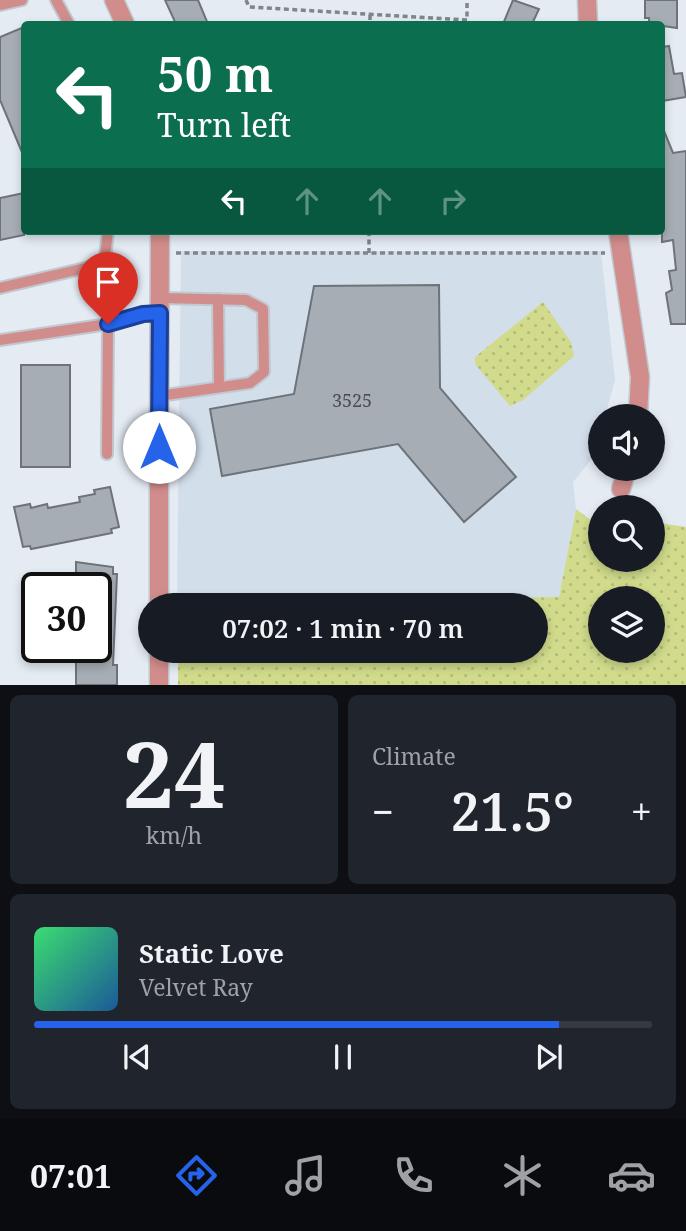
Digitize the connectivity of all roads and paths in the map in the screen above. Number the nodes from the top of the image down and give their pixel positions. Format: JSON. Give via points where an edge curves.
{"nodes":[{"id":1,"x":22,"y":0,"type":"edge"},
{"id":2,"x":56,"y":0,"type":"edge"},
{"id":3,"x":114,"y":0,"type":"edge"},
{"id":4,"x":246,"y":0,"type":"edge"},
{"id":5,"x":467,"y":0,"type":"edge"},
{"id":6,"x":587,"y":0,"type":"edge"},
{"id":7,"x":0,"y":5,"type":"edge"},
{"id":8,"x":370,"y":15,"type":"junction"},
{"id":9,"x":67,"y":21,"type":"edge"},
{"id":10,"x":124,"y":21,"type":"edge"},
{"id":11,"x":370,"y":21,"type":"edge"},
{"id":12,"x":588,"y":21,"type":"edge"},
{"id":13,"x":108,"y":235,"type":"edge"},
{"id":14,"x":160,"y":235,"type":"edge"},
{"id":15,"x":369,"y":235,"type":"edge"},
{"id":16,"x":619,"y":235,"type":"edge"},
{"id":17,"x":176,"y":253,"type":"dead end"},
{"id":18,"x":622,"y":253,"type":"junction"},
{"id":19,"x":369,"y":254,"type":"junction"},
{"id":20,"x":0,"y":288,"type":"edge"},
{"id":21,"x":218,"y":299,"type":"junction"},
{"id":22,"x":160,"y":305,"type":"junction"},
{"id":23,"x":108,"y":324,"type":"junction"},
{"id":24,"x":0,"y":340,"type":"edge"},
{"id":25,"x":219,"y":387,"type":"junction"},
{"id":26,"x":159,"y":396,"type":"junction"},
{"id":27,"x":639,"y":404,"type":"edge"},
{"id":28,"x":107,"y":454,"type":"dead end"},
{"id":29,"x":623,"y":481,"type":"edge"},
{"id":30,"x":621,"y":489,"type":"dead end"},
{"id":31,"x":159,"y":593,"type":"edge"},
{"id":32,"x":159,"y":663,"type":"edge"},
{"id":33,"x":159,"y":685,"type":"edge"}],
"edges":[{"from":1,"to":7,"type":"lane"},
{"from":2,"to":9,"type":"lane"},
{"from":3,"to":10,"type":"street"},
{"from":4,"to":8,"type":"path","via":[[249,7]]},
{"from":5,"to":8,"type":"path","via":[[467,20]]},
{"from":6,"to":12,"type":"street"},
{"from":8,"to":11,"type":"path"},
{"from":13,"to":20,"type":"lane","via":[[106,257],[94,266]]},
{"from":14,"to":22,"type":"street"},
{"from":15,"to":19,"type":"path"},
{"from":16,"to":18,"type":"street"},
{"from":17,"to":19,"type":"path"},
{"from":18,"to":19,"type":"path"},
{"from":18,"to":27,"type":"street","via":[[640,377]]},
{"from":21,"to":22,"type":"lane"},
{"from":21,"to":25,"type":"lane"},
{"from":21,"to":25,"type":"lane","via":[[246,300],[263,309],[264,372],[250,383]]},
{"from":22,"to":23,"type":"lane"},
{"from":22,"to":26,"type":"street"},
{"from":23,"to":24,"type":"lane"},
{"from":23,"to":28,"type":"lane"},
{"from":25,"to":26,"type":"lane"},
{"from":26,"to":31,"type":"street"},
{"from":29,"to":30,"type":"street"},
{"from":32,"to":33,"type":"street"}]}
